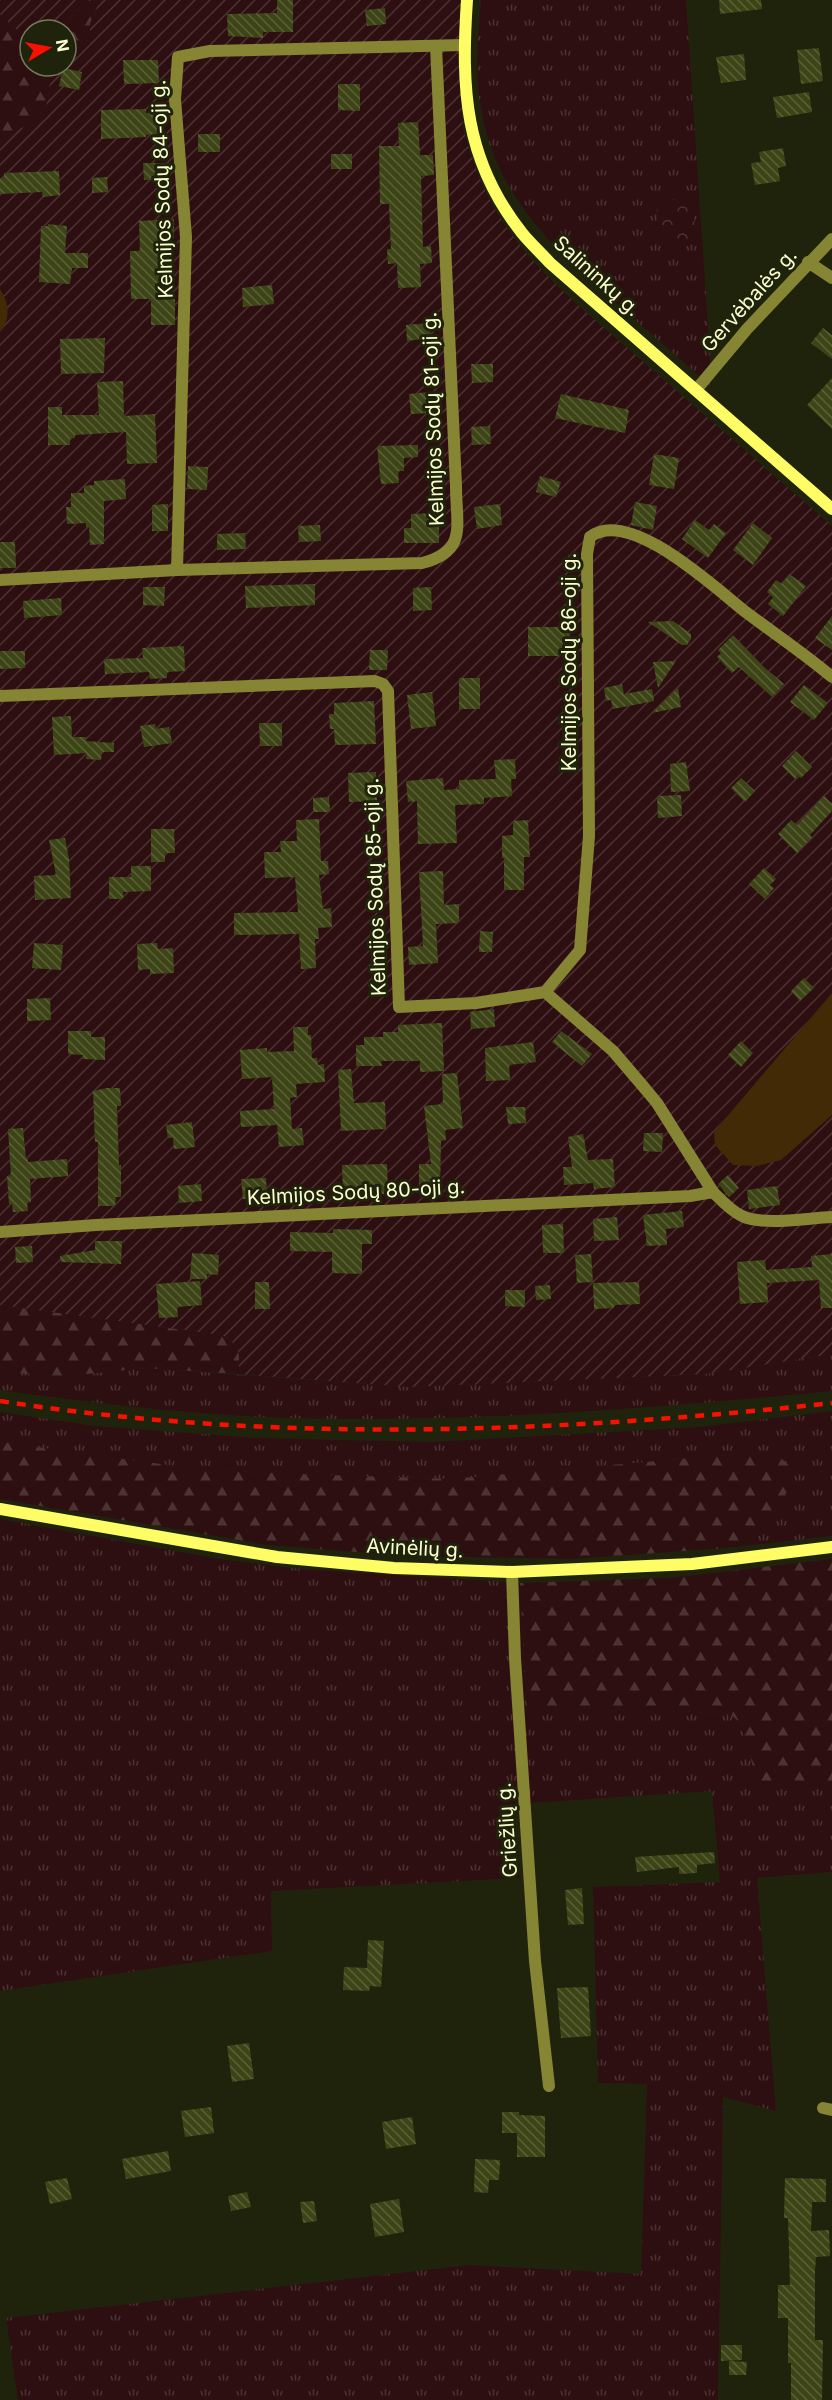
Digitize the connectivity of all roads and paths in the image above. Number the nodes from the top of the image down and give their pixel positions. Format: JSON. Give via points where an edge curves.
{"nodes":[{"id":1,"x":467,"y":0,"type":"edge"},
{"id":2,"x":464,"y":45,"type":"junction"},
{"id":3,"x":436,"y":46,"type":"junction"},
{"id":4,"x":832,"y":239,"type":"edge"},
{"id":5,"x":808,"y":262,"type":"junction"},
{"id":6,"x":832,"y":278,"type":"edge"},
{"id":7,"x":696,"y":390,"type":"junction"},
{"id":8,"x":832,"y":509,"type":"edge"},
{"id":9,"x":177,"y":570,"type":"junction"},
{"id":10,"x":0,"y":580,"type":"edge"},
{"id":11,"x":832,"y":677,"type":"edge"},
{"id":12,"x":0,"y":696,"type":"edge"},
{"id":13,"x":544,"y":992,"type":"junction"},
{"id":14,"x":713,"y":1192,"type":"junction"},
{"id":15,"x":832,"y":1217,"type":"edge"},
{"id":16,"x":0,"y":1232,"type":"edge"},
{"id":17,"x":0,"y":1509,"type":"edge"},
{"id":18,"x":832,"y":1547,"type":"edge"},
{"id":19,"x":512,"y":1572,"type":"junction"},
{"id":20,"x":549,"y":2086,"type":"dead end"}],
"edges":[{"from":1,"to":2,"type":"main road","name":"Salininkų g."},
{"from":2,"to":3,"type":"street","name":"Kelmijos Sodų 84-oji g."},
{"from":2,"to":7,"type":"main road","name":"Salininkų g.","via":[[466,98],[473,139],[486,174],[511,217],[550,263]]},
{"from":3,"to":9,"type":"street","name":"Kelmijos Sodų 84-oji g.","via":[[210,51],[178,57],[174,99],[186,237]]},
{"from":3,"to":9,"type":"street","name":"Kelmijos Sodų 81-oji g.","via":[[456,486],[453,547],[446,555],[422,563]]},
{"from":4,"to":5,"type":"street","name":"Gervėbalės g."},
{"from":5,"to":6,"type":"street"},
{"from":5,"to":7,"type":"street","name":"Gervėbalės g."},
{"from":7,"to":8,"type":"main road","name":"Salininkų g."},
{"from":9,"to":10,"type":"street","name":"Kelmijos Sodų 81-oji g."},
{"from":11,"to":13,"type":"street","name":"Kelmijos Sodų 86-oji g.","via":[[680,560],[649,541],[617,530],[597,531],[590,537],[589,836],[580,950]]},
{"from":12,"to":13,"type":"street","name":"Kelmijos Sodų 85-oji g.","via":[[375,681],[383,684],[388,691],[399,1007],[476,1003]]},
{"from":13,"to":14,"type":"street","via":[[613,1051],[635,1076],[657,1103]]},
{"from":14,"to":15,"type":"street","via":[[735,1212],[751,1219]]},
{"from":14,"to":16,"type":"street","name":"Kelmijos Sodų 80-oji g."},
{"from":17,"to":19,"type":"main road","name":"Avinėlių g.","via":[[277,1557],[394,1568]]},
{"from":18,"to":19,"type":"main road","name":"Avinėlių g.","via":[[692,1564]]},
{"from":19,"to":20,"type":"street","name":"Griežlių g.","via":[[534,1949]]}]}
